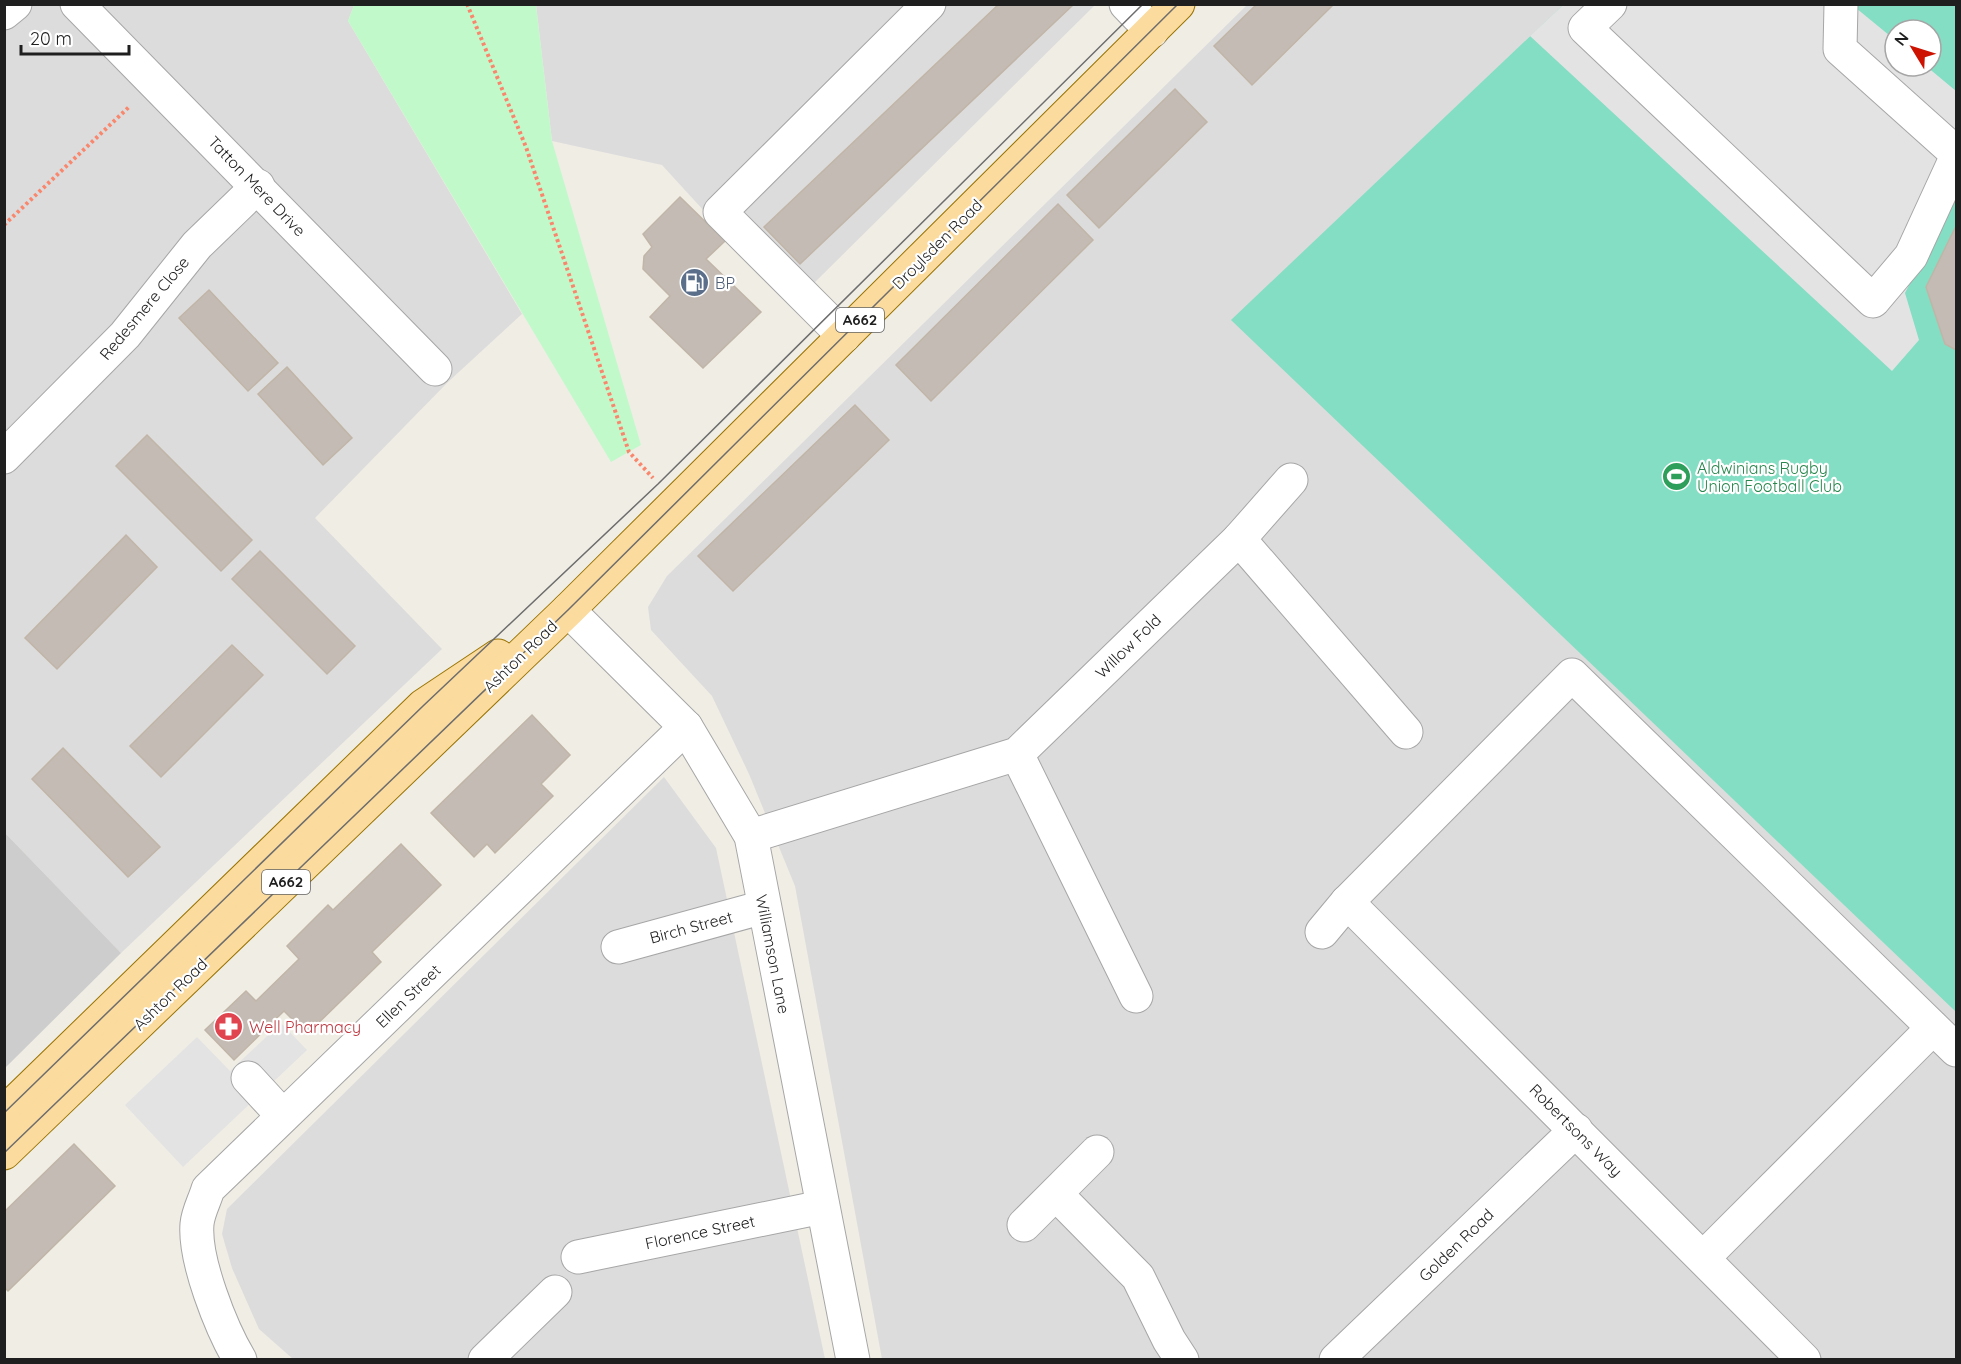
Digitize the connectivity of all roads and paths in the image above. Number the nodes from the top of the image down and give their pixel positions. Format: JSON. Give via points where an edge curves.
{"nodes":[{"id":1,"x":15,"y":4,"type":"edge"},
{"id":2,"x":76,"y":4,"type":"edge"},
{"id":3,"x":466,"y":4,"type":"edge"},
{"id":4,"x":929,"y":4,"type":"edge"},
{"id":5,"x":1126,"y":4,"type":"edge"},
{"id":6,"x":1178,"y":4,"type":"edge"},
{"id":7,"x":1610,"y":4,"type":"edge"},
{"id":8,"x":1841,"y":4,"type":"edge"},
{"id":9,"x":4,"y":13,"type":"edge"},
{"id":10,"x":1152,"y":30,"type":"junction"},
{"id":11,"x":156,"y":82,"type":"junction"},
{"id":12,"x":1956,"y":153,"type":"edge"},
{"id":13,"x":1956,"y":158,"type":"edge"},
{"id":14,"x":258,"y":186,"type":"junction"},
{"id":15,"x":4,"y":225,"type":"edge"},
{"id":16,"x":844,"y":336,"type":"junction"},
{"id":17,"x":435,"y":369,"type":"dead end"},
{"id":18,"x":4,"y":457,"type":"edge"},
{"id":19,"x":1292,"y":480,"type":"dead end"},
{"id":20,"x":675,"y":504,"type":"junction"},
{"id":21,"x":1239,"y":539,"type":"junction"},
{"id":22,"x":568,"y":610,"type":"junction"},
{"id":23,"x":686,"y":727,"type":"junction"},
{"id":24,"x":1406,"y":732,"type":"dead end"},
{"id":25,"x":1017,"y":754,"type":"junction"},
{"id":26,"x":751,"y":836,"type":"junction"},
{"id":27,"x":1347,"y":902,"type":"junction"},
{"id":28,"x":764,"y":907,"type":"junction"},
{"id":29,"x":1322,"y":932,"type":"dead end"},
{"id":30,"x":618,"y":947,"type":"dead end"},
{"id":31,"x":1136,"y":996,"type":"dead end"},
{"id":32,"x":1945,"y":1039,"type":"edge"},
{"id":33,"x":248,"y":1078,"type":"dead end"},
{"id":34,"x":4,"y":1113,"type":"edge"},
{"id":35,"x":283,"y":1116,"type":"junction"},
{"id":36,"x":1576,"y":1130,"type":"junction"},
{"id":37,"x":1097,"y":1152,"type":"dead end"},
{"id":38,"x":4,"y":1153,"type":"edge"},
{"id":39,"x":1056,"y":1194,"type":"junction"},
{"id":40,"x":822,"y":1206,"type":"junction"},
{"id":41,"x":1024,"y":1225,"type":"dead end"},
{"id":42,"x":578,"y":1257,"type":"dead end"},
{"id":43,"x":1704,"y":1257,"type":"junction"},
{"id":44,"x":555,"y":1292,"type":"dead end"},
{"id":45,"x":1341,"y":1358,"type":"edge"},
{"id":46,"x":240,"y":1359,"type":"edge"},
{"id":47,"x":485,"y":1359,"type":"edge"},
{"id":48,"x":853,"y":1359,"type":"edge"},
{"id":49,"x":1182,"y":1359,"type":"edge"},
{"id":50,"x":1804,"y":1359,"type":"edge"}],
"edges":[{"from":1,"to":9,"type":"street"},
{"from":2,"to":11,"type":"street","name":"Tatton Mere Drive"},
{"from":3,"to":20,"type":"path","via":[[526,147],[629,452]]},
{"from":4,"to":16,"type":"street","via":[[720,212]]},
{"from":5,"to":10,"type":"street"},
{"from":6,"to":10,"type":"main road","name":"Droylsden Road","number":"A662"},
{"from":7,"to":13,"type":"street","via":[[1585,28],[1873,301],[1911,256]]},
{"from":8,"to":12,"type":"street","via":[[1840,49]]},
{"from":10,"to":16,"type":"main road","name":"Droylsden Road","number":"A662"},
{"from":11,"to":14,"type":"street","name":"Tatton Mere Drive"},
{"from":11,"to":15,"type":"path"},
{"from":14,"to":17,"type":"street","name":"Tatton Mere Drive"},
{"from":14,"to":18,"type":"street","name":"Redesmere Close","via":[[197,245],[125,335]]},
{"from":16,"to":20,"type":"main road","name":"Droylsden Road","number":"A662"},
{"from":19,"to":21,"type":"street","name":"Willow Fold"},
{"from":20,"to":22,"type":"main road","name":"Droylsden Road","number":"A662"},
{"from":21,"to":24,"type":"street"},
{"from":21,"to":25,"type":"street","name":"Willow Fold"},
{"from":22,"to":23,"type":"street","name":"Williamson Lane"},
{"from":22,"to":34,"type":"main road","name":"Ashton Road","number":"A662","via":[[423,706]]},
{"from":22,"to":38,"type":"main road","name":"Ashton Road","number":"A662"},
{"from":23,"to":26,"type":"street","name":"Williamson Lane"},
{"from":23,"to":35,"type":"street","name":"Ellen Street"},
{"from":25,"to":26,"type":"street","name":"Willow Fold"},
{"from":25,"to":31,"type":"street"},
{"from":26,"to":28,"type":"street","name":"Williamson Lane"},
{"from":27,"to":29,"type":"street"},
{"from":27,"to":32,"type":"street","via":[[1572,675]]},
{"from":27,"to":36,"type":"street","name":"Robertsons Way"},
{"from":28,"to":30,"type":"street","name":"Birch Street"},
{"from":28,"to":40,"type":"street","name":"Williamson Lane"},
{"from":32,"to":43,"type":"street"},
{"from":33,"to":35,"type":"street"},
{"from":35,"to":46,"type":"street","name":"Ellen Street","via":[[208,1189],[197,1222],[198,1251],[228,1339]]},
{"from":36,"to":43,"type":"street","name":"Robertsons Way"},
{"from":36,"to":45,"type":"street","name":"Golden Road"},
{"from":37,"to":39,"type":"street"},
{"from":39,"to":41,"type":"street"},
{"from":39,"to":49,"type":"street","via":[[1138,1277]]},
{"from":40,"to":42,"type":"street","name":"Florence Street"},
{"from":40,"to":48,"type":"street","name":"Williamson Lane"},
{"from":43,"to":50,"type":"street","name":"Robertsons Way"},
{"from":44,"to":47,"type":"street"}]}
